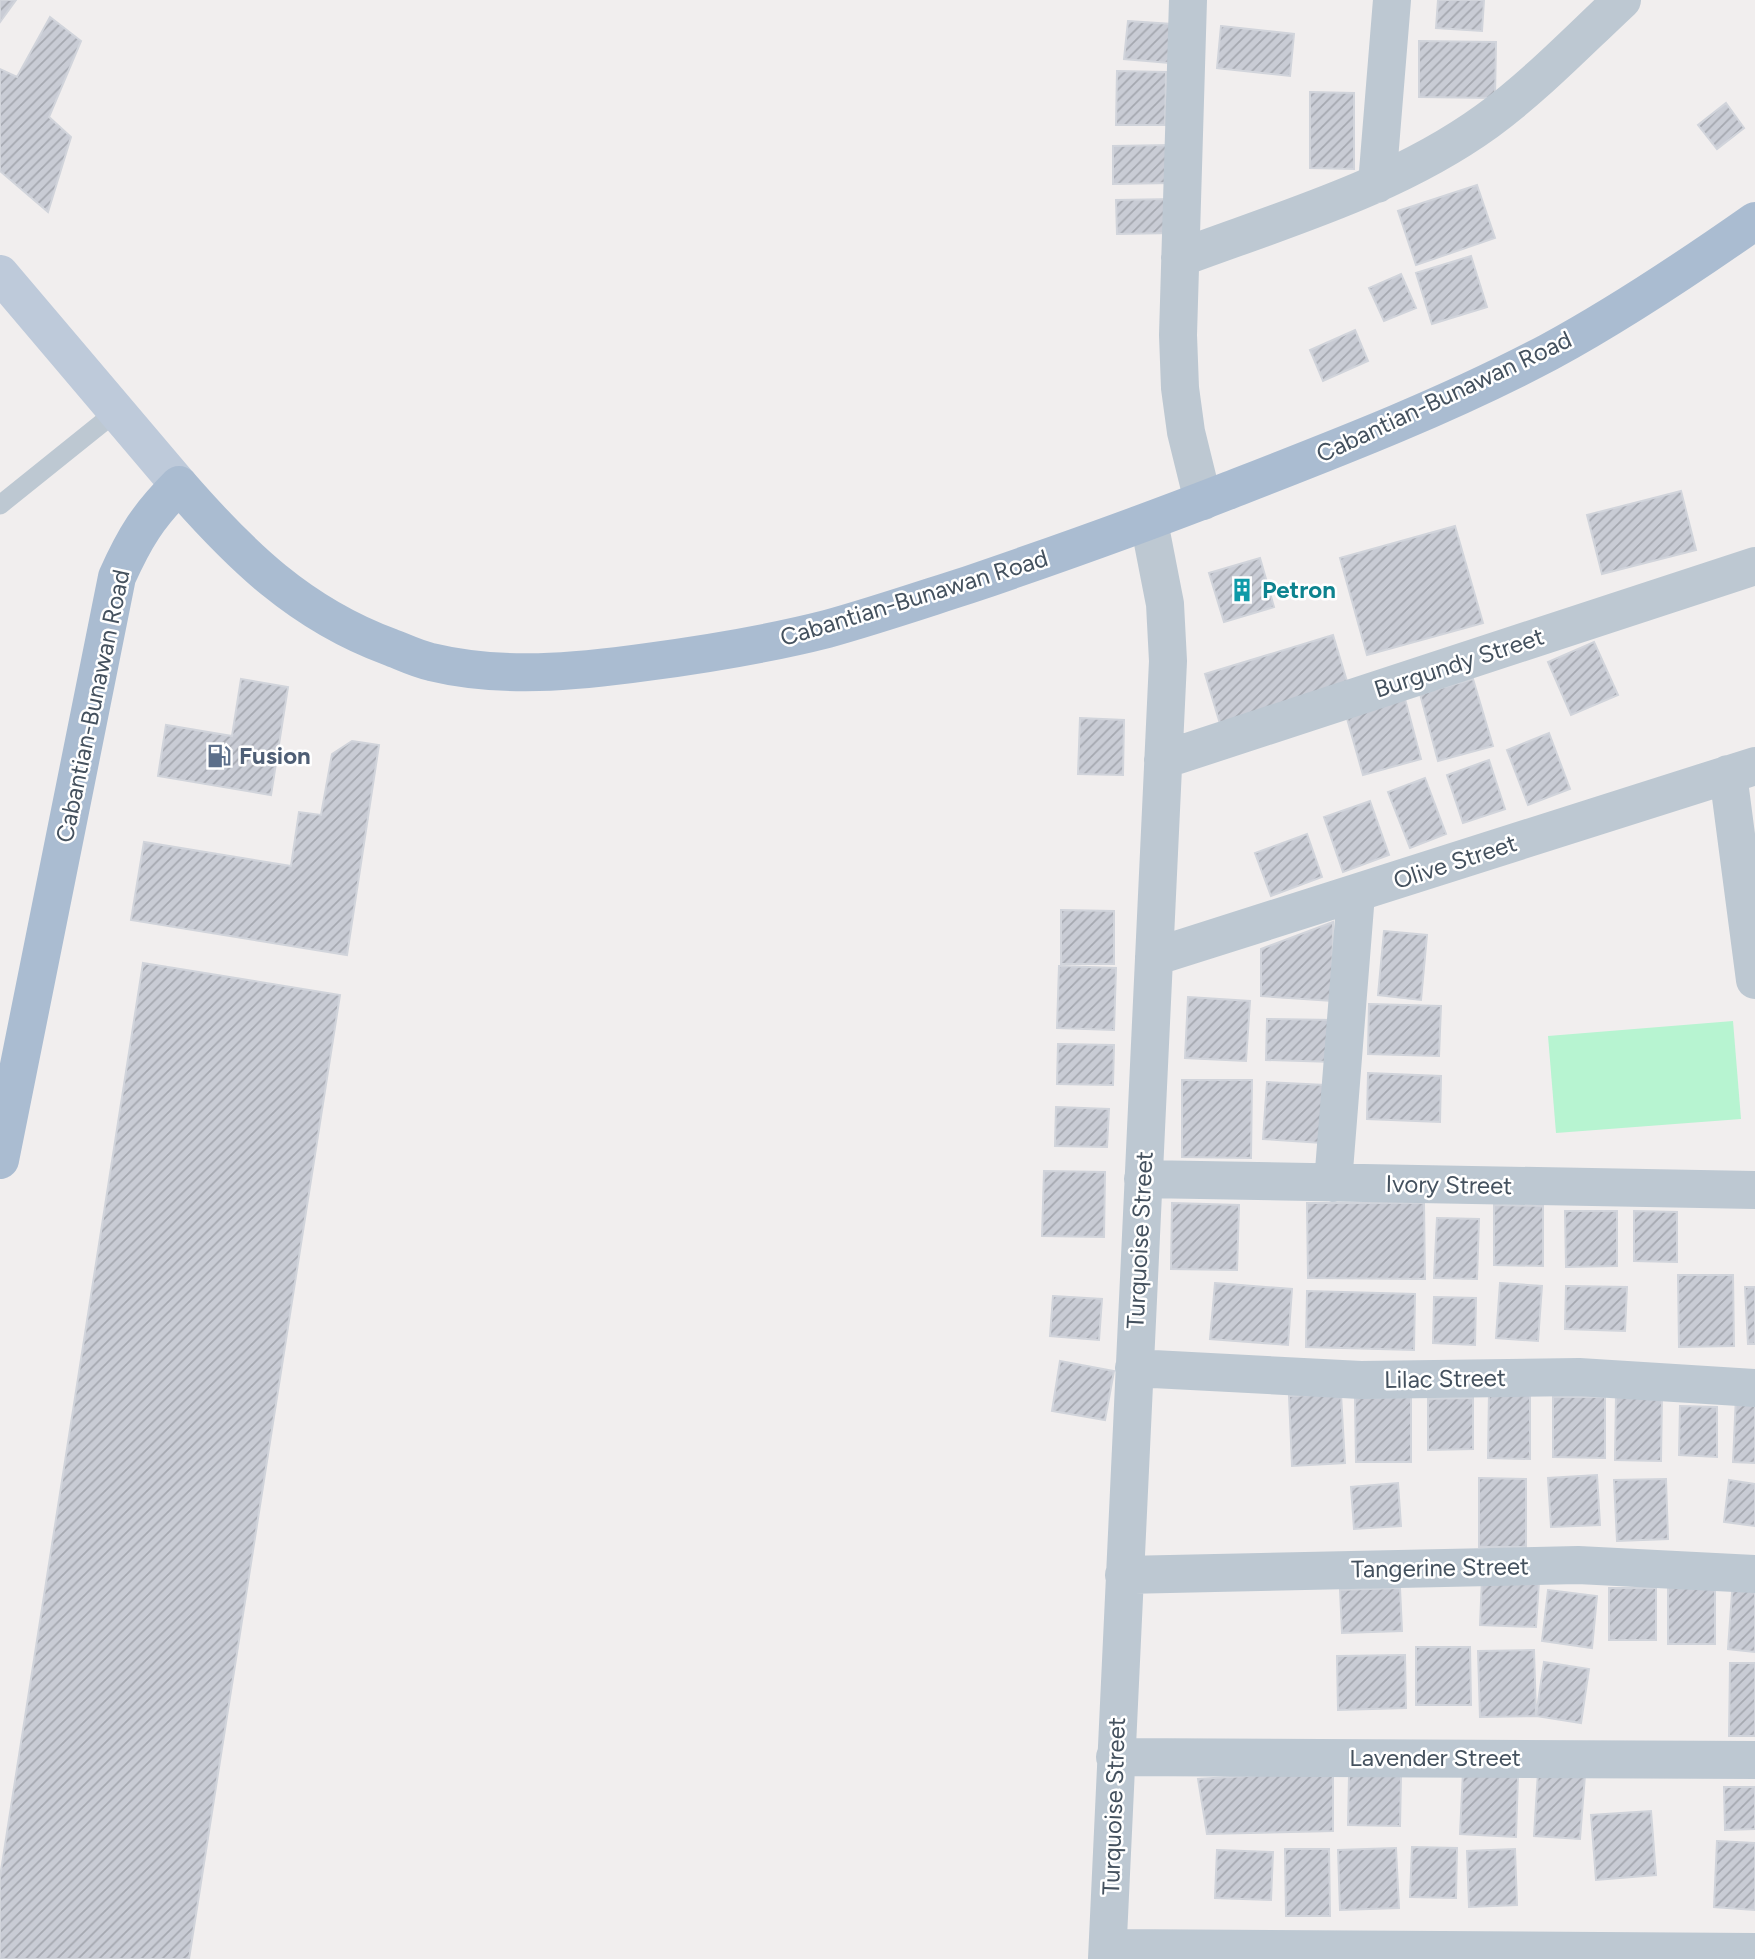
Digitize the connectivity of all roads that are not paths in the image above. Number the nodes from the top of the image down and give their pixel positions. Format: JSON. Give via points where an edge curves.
{"nodes":[{"id":1,"x":1188,"y":0,"type":"edge"},
{"id":2,"x":1392,"y":0,"type":"edge"},
{"id":3,"x":1622,"y":0,"type":"edge"},
{"id":4,"x":1377,"y":184,"type":"junction"},
{"id":5,"x":1755,"y":221,"type":"edge"},
{"id":6,"x":1180,"y":258,"type":"junction"},
{"id":7,"x":0,"y":274,"type":"edge"},
{"id":8,"x":117,"y":411,"type":"junction"},
{"id":9,"x":178,"y":485,"type":"junction"},
{"id":10,"x":1203,"y":501,"type":"junction"},
{"id":11,"x":0,"y":505,"type":"edge"},
{"id":12,"x":1149,"y":522,"type":"junction"},
{"id":13,"x":1755,"y":566,"type":"edge"},
{"id":14,"x":1163,"y":760,"type":"junction"},
{"id":15,"x":1742,"y":770,"type":"edge"},
{"id":16,"x":1356,"y":894,"type":"junction"},
{"id":17,"x":1154,"y":957,"type":"junction"},
{"id":18,"x":1755,"y":980,"type":"edge"},
{"id":19,"x":0,"y":1160,"type":"edge"},
{"id":20,"x":1143,"y":1179,"type":"junction"},
{"id":21,"x":1333,"y":1183,"type":"junction"},
{"id":22,"x":1755,"y":1191,"type":"edge"},
{"id":23,"x":1134,"y":1368,"type":"junction"},
{"id":24,"x":1755,"y":1388,"type":"edge"},
{"id":25,"x":1755,"y":1574,"type":"edge"},
{"id":26,"x":1124,"y":1575,"type":"junction"},
{"id":27,"x":1115,"y":1757,"type":"junction"},
{"id":28,"x":1755,"y":1760,"type":"edge"},
{"id":29,"x":1755,"y":1952,"type":"edge"},
{"id":30,"x":1107,"y":1953,"type":"edge"}],
"edges":[{"from":1,"to":6,"type":"street"},
{"from":2,"to":4,"type":"street"},
{"from":3,"to":4,"type":"street","via":[[1486,122]]},
{"from":4,"to":6,"type":"street"},
{"from":5,"to":10,"type":"main road","name":"Cabantian-Bunawan Road","via":[[1649,295],[1548,352],[1457,397]]},
{"from":6,"to":10,"type":"street","via":[[1180,388]]},
{"from":7,"to":8,"type":"main road"},
{"from":8,"to":9,"type":"main road"},
{"from":8,"to":11,"type":"lane"},
{"from":9,"to":12,"type":"main road","name":"Cabantian-Bunawan Road","via":[[246,557],[324,617],[429,662],[533,672],[694,656],[825,629]]},
{"from":9,"to":19,"type":"main road","name":"Cabantian-Bunawan Road","via":[[132,542],[117,577]]},
{"from":10,"to":12,"type":"main road","name":"Cabantian-Bunawan Road"},
{"from":12,"to":14,"type":"street","name":"Turquoise Street","via":[[1168,636]]},
{"from":13,"to":14,"type":"street","name":"Burgundy Street"},
{"from":14,"to":17,"type":"street","name":"Turquoise Street"},
{"from":15,"to":16,"type":"street","name":"Olive Street"},
{"from":15,"to":18,"type":"street"},
{"from":16,"to":17,"type":"street","name":"Olive Street"},
{"from":16,"to":21,"type":"street"},
{"from":17,"to":20,"type":"street","name":"Turquoise Street"},
{"from":20,"to":21,"type":"street","name":"Ivory Street"},
{"from":20,"to":23,"type":"street","name":"Turquoise Street"},
{"from":21,"to":22,"type":"street","name":"Ivory Street"},
{"from":23,"to":24,"type":"street","name":"Lilac Street","via":[[1361,1380],[1579,1377]]},
{"from":23,"to":26,"type":"street","name":"Turquoise Street"},
{"from":25,"to":26,"type":"street","name":"Tangerine Street","via":[[1578,1565]]},
{"from":26,"to":27,"type":"street","name":"Turquoise Street"},
{"from":27,"to":28,"type":"street","name":"Lavender Street"},
{"from":27,"to":30,"type":"street","name":"Turquoise Street"},
{"from":29,"to":30,"type":"street"}]}
